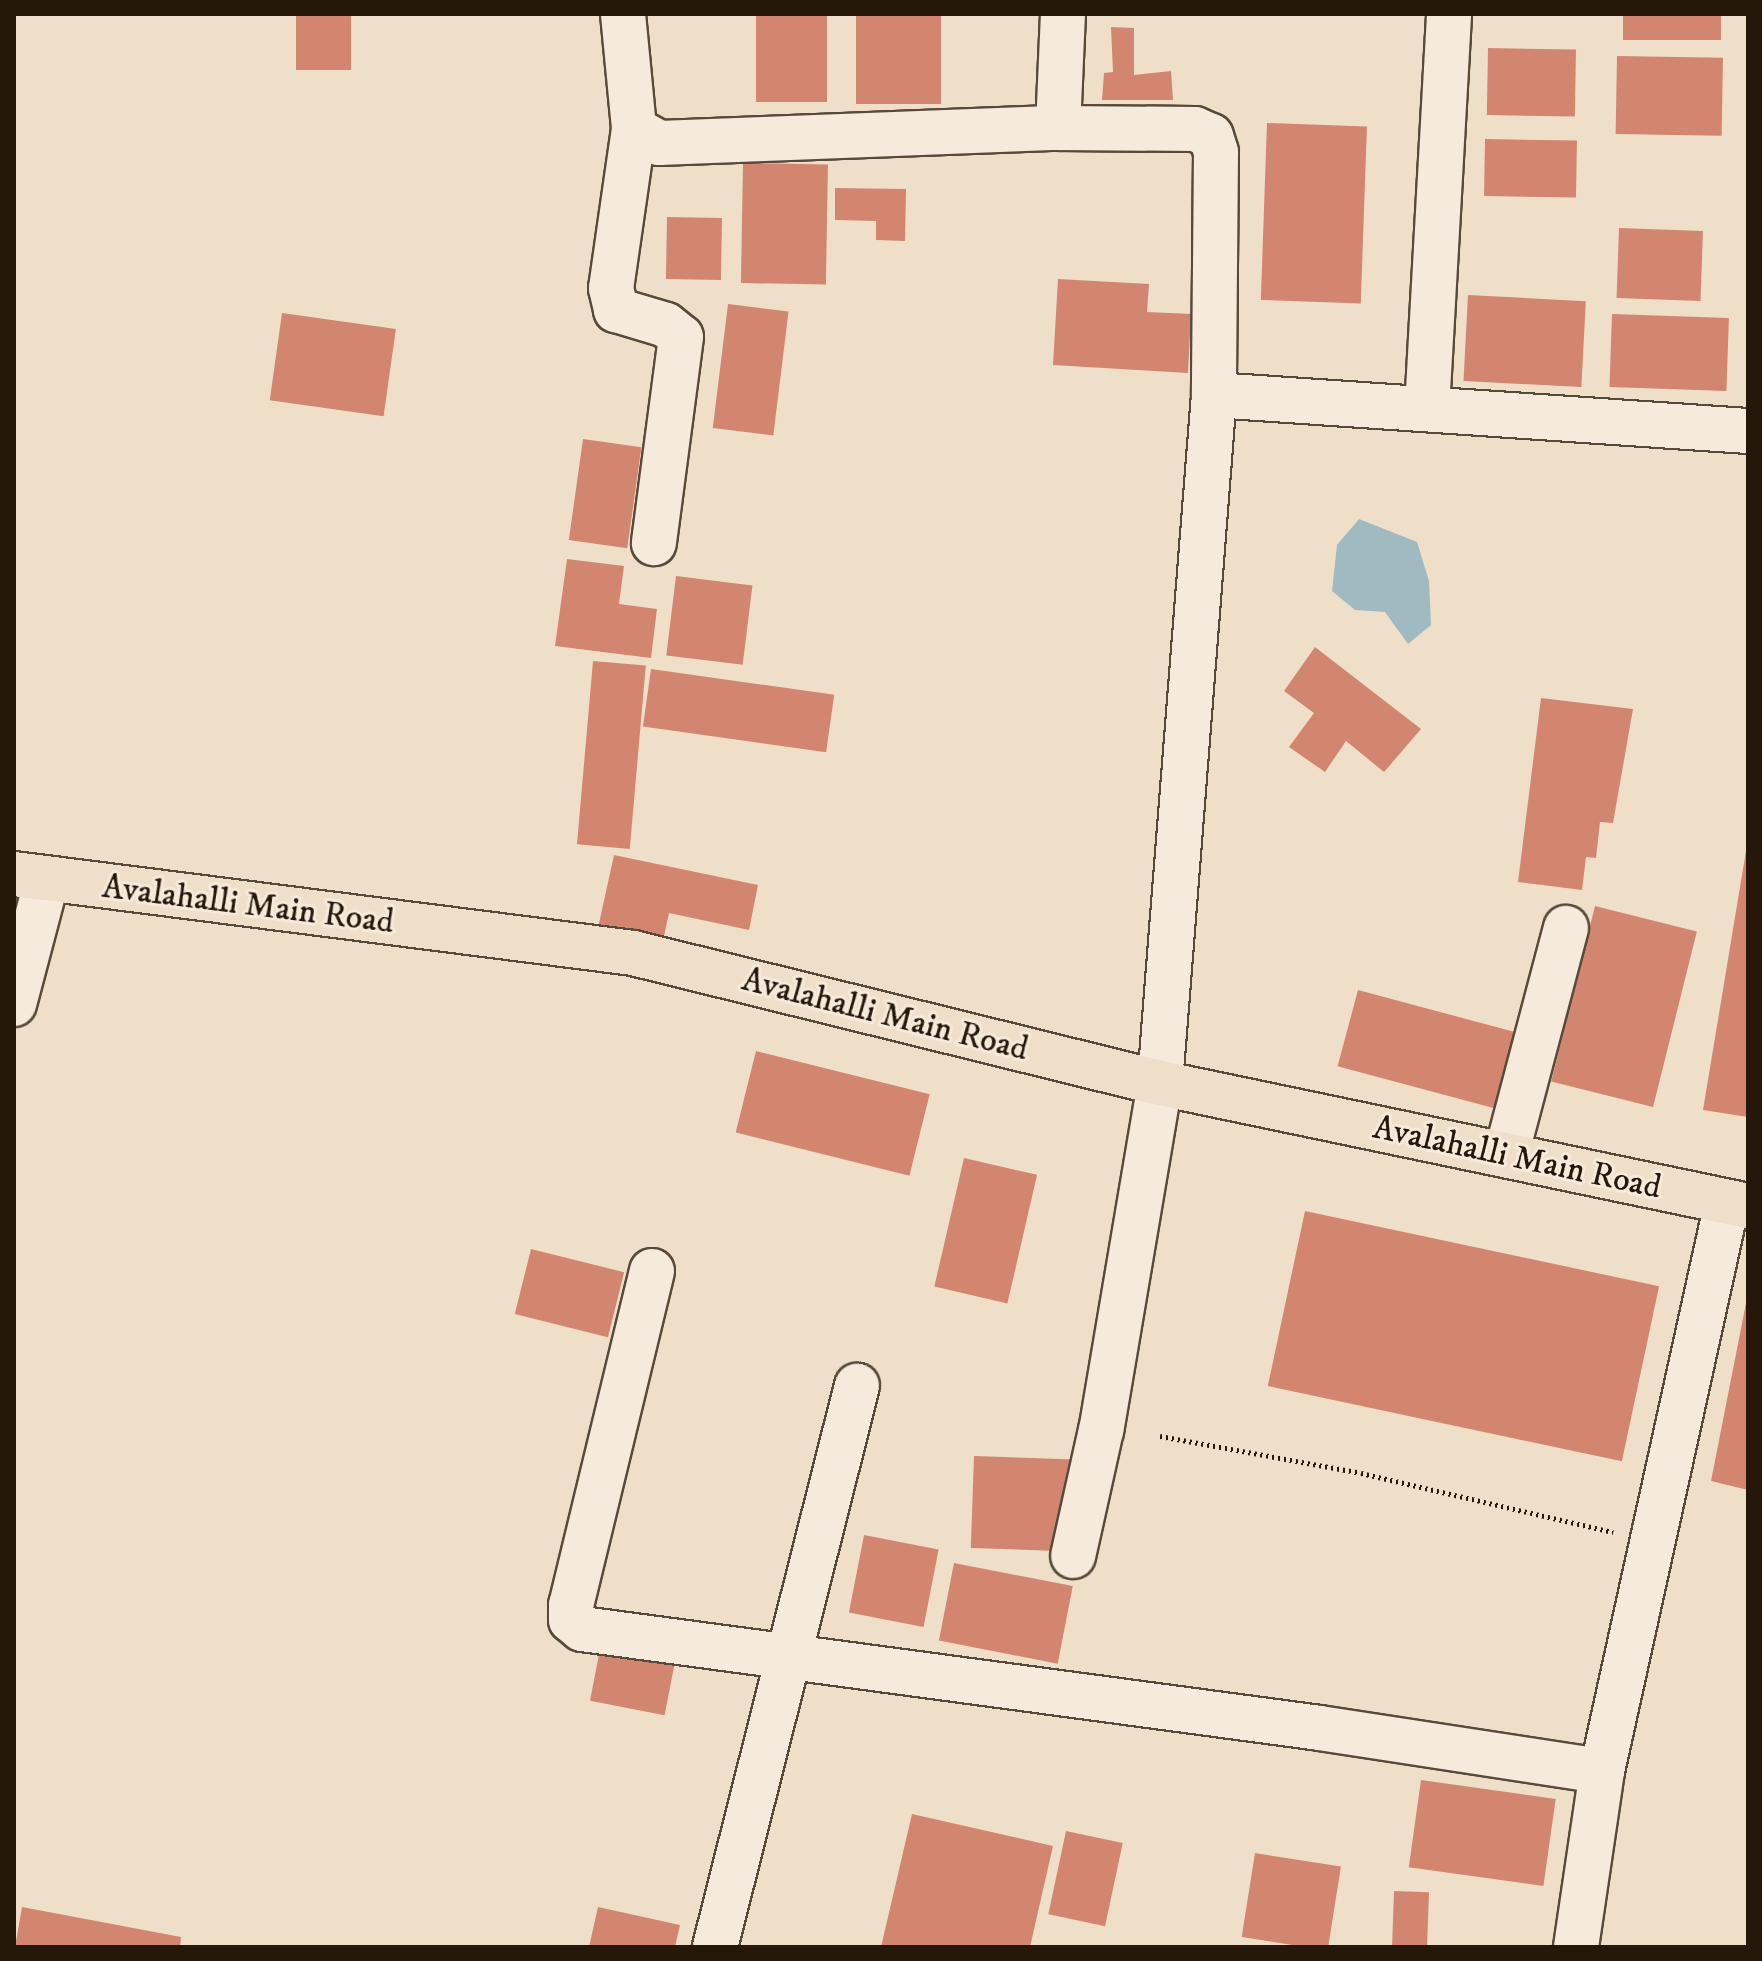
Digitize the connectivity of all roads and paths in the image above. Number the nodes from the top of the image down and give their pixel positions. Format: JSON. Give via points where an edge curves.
{"nodes":[{"id":1,"x":623,"y":14,"type":"edge"},
{"id":2,"x":1063,"y":14,"type":"edge"},
{"id":3,"x":1449,"y":14,"type":"edge"},
{"id":4,"x":1058,"y":128,"type":"junction"},
{"id":5,"x":634,"y":129,"type":"junction"},
{"id":6,"x":1214,"y":395,"type":"junction"},
{"id":7,"x":1427,"y":409,"type":"junction"},
{"id":8,"x":1748,"y":431,"type":"edge"},
{"id":9,"x":654,"y":543,"type":"dead end"},
{"id":10,"x":30,"y":877,"type":"edge"},
{"id":11,"x":1566,"y":928,"type":"dead end"},
{"id":12,"x":14,"y":1004,"type":"edge"},
{"id":13,"x":1160,"y":1083,"type":"junction"},
{"id":14,"x":1506,"y":1155,"type":"junction"},
{"id":15,"x":1738,"y":1204,"type":"edge"},
{"id":16,"x":652,"y":1271,"type":"dead end"},
{"id":17,"x":857,"y":1386,"type":"dead end"},
{"id":18,"x":1160,"y":1436,"type":"dead end"},
{"id":19,"x":1653,"y":1541,"type":"junction"},
{"id":20,"x":1073,"y":1556,"type":"dead end"},
{"id":21,"x":788,"y":1657,"type":"junction"},
{"id":22,"x":1602,"y":1771,"type":"junction"},
{"id":23,"x":715,"y":1947,"type":"edge"},
{"id":24,"x":1576,"y":1947,"type":"edge"}],
"edges":[{"from":1,"to":5,"type":"street"},
{"from":2,"to":4,"type":"street"},
{"from":3,"to":7,"type":"street"},
{"from":4,"to":5,"type":"street","via":[[659,143]]},
{"from":4,"to":6,"type":"street","via":[[1195,129],[1211,136],[1216,152]]},
{"from":5,"to":9,"type":"street","via":[[611,288],[616,310],[666,325],[681,337]]},
{"from":6,"to":7,"type":"street"},
{"from":6,"to":13,"type":"street"},
{"from":7,"to":8,"type":"street"},
{"from":10,"to":12,"type":"street"},
{"from":10,"to":13,"type":"main road","name":"Avalahalli Main Road","via":[[633,953]]},
{"from":11,"to":14,"type":"street"},
{"from":13,"to":14,"type":"main road","name":"Avalahalli Main Road"},
{"from":13,"to":20,"type":"street","via":[[1108,1391]]},
{"from":14,"to":15,"type":"main road","name":"Avalahalli Main Road"},
{"from":15,"to":19,"type":"street"},
{"from":16,"to":21,"type":"street","via":[[571,1620],[582,1629]]},
{"from":17,"to":21,"type":"street"},
{"from":18,"to":19,"type":"path","via":[[1361,1473]]},
{"from":19,"to":22,"type":"street"},
{"from":21,"to":22,"type":"street"},
{"from":21,"to":23,"type":"street"},
{"from":22,"to":24,"type":"street"}]}
